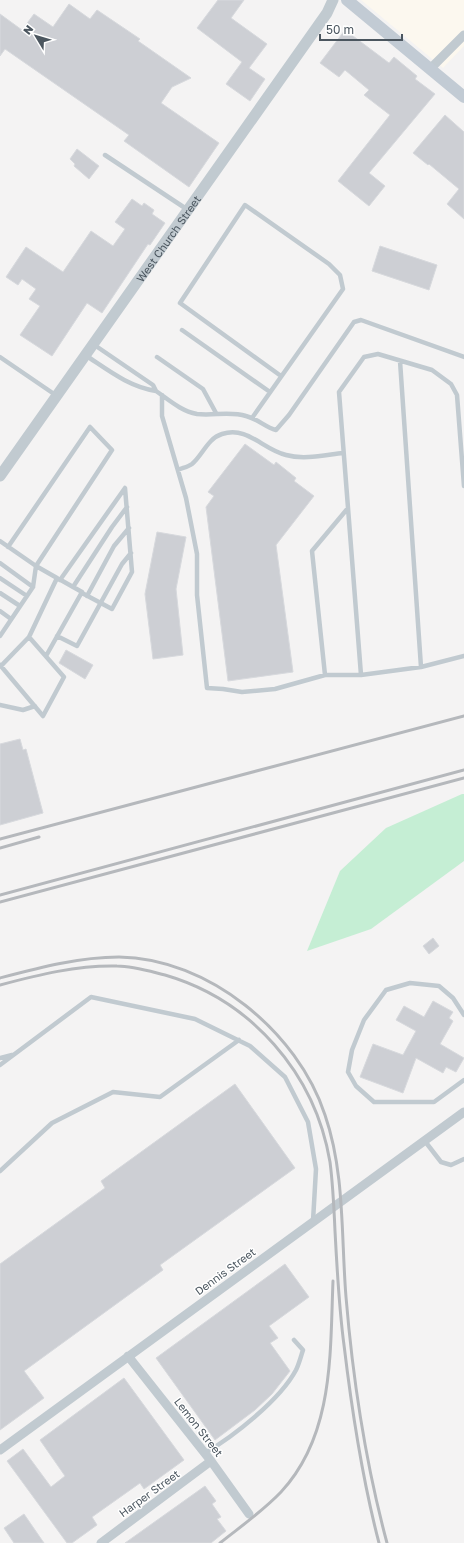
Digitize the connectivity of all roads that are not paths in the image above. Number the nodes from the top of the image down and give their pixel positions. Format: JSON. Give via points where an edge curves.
{"nodes":[{"id":1,"x":333,"y":0,"type":"edge"},
{"id":2,"x":347,"y":0,"type":"edge"},
{"id":3,"x":464,"y":35,"type":"edge"},
{"id":4,"x":430,"y":69,"type":"junction"},
{"id":5,"x":464,"y":97,"type":"edge"},
{"id":6,"x":105,"y":155,"type":"dead end"},
{"id":7,"x":188,"y":210,"type":"junction"},
{"id":8,"x":182,"y":330,"type":"dead end"},
{"id":9,"x":93,"y":344,"type":"junction"},
{"id":10,"x":86,"y":355,"type":"junction"},
{"id":11,"x":0,"y":357,"type":"edge"},
{"id":12,"x":157,"y":357,"type":"dead end"},
{"id":13,"x":464,"y":357,"type":"edge"},
{"id":14,"x":400,"y":361,"type":"junction"},
{"id":15,"x":281,"y":376,"type":"junction"},
{"id":16,"x":156,"y":391,"type":"junction"},
{"id":17,"x":270,"y":392,"type":"junction"},
{"id":18,"x":162,"y":395,"type":"junction"},
{"id":19,"x":56,"y":396,"type":"junction"},
{"id":20,"x":216,"y":414,"type":"junction"},
{"id":21,"x":252,"y":418,"type":"junction"},
{"id":22,"x":343,"y":453,"type":"junction"},
{"id":23,"x":178,"y":470,"type":"junction"},
{"id":24,"x":1,"y":473,"type":"edge"},
{"id":25,"x":464,"y":486,"type":"edge"},
{"id":26,"x":127,"y":507,"type":"junction"},
{"id":27,"x":348,"y":508,"type":"junction"},
{"id":28,"x":129,"y":528,"type":"junction"},
{"id":29,"x":0,"y":541,"type":"edge"},
{"id":30,"x":8,"y":547,"type":"junction"},
{"id":31,"x":131,"y":553,"type":"junction"},
{"id":32,"x":0,"y":563,"type":"edge"},
{"id":33,"x":36,"y":566,"type":"junction"},
{"id":34,"x":0,"y":578,"type":"edge"},
{"id":35,"x":59,"y":579,"type":"junction"},
{"id":36,"x":33,"y":587,"type":"junction"},
{"id":37,"x":73,"y":587,"type":"junction"},
{"id":38,"x":0,"y":593,"type":"edge"},
{"id":39,"x":82,"y":593,"type":"junction"},
{"id":40,"x":27,"y":596,"type":"junction"},
{"id":41,"x":87,"y":596,"type":"junction"},
{"id":42,"x":100,"y":602,"type":"junction"},
{"id":43,"x":20,"y":606,"type":"junction"},
{"id":44,"x":0,"y":611,"type":"edge"},
{"id":45,"x":11,"y":619,"type":"junction"},
{"id":46,"x":2,"y":629,"type":"edge"},
{"id":47,"x":0,"y":636,"type":"edge"},
{"id":48,"x":29,"y":636,"type":"junction"},
{"id":49,"x":57,"y":636,"type":"junction"},
{"id":50,"x":46,"y":656,"type":"junction"},
{"id":51,"x":464,"y":656,"type":"edge"},
{"id":52,"x":1,"y":666,"type":"edge"},
{"id":53,"x":421,"y":668,"type":"junction"},
{"id":54,"x":325,"y":675,"type":"junction"},
{"id":55,"x":361,"y":675,"type":"junction"},
{"id":56,"x":0,"y":705,"type":"edge"},
{"id":57,"x":35,"y":706,"type":"junction"},
{"id":58,"x":464,"y":1015,"type":"edge"},
{"id":59,"x":239,"y":1040,"type":"junction"},
{"id":60,"x":14,"y":1055,"type":"junction"},
{"id":61,"x":0,"y":1058,"type":"edge"},
{"id":62,"x":0,"y":1065,"type":"edge"},
{"id":63,"x":464,"y":1080,"type":"edge"},
{"id":64,"x":464,"y":1112,"type":"edge"},
{"id":65,"x":424,"y":1140,"type":"junction"},
{"id":66,"x":464,"y":1159,"type":"edge"},
{"id":67,"x":0,"y":1171,"type":"edge"},
{"id":68,"x":313,"y":1221,"type":"junction"},
{"id":69,"x":294,"y":1340,"type":"dead end"},
{"id":70,"x":128,"y":1356,"type":"junction"},
{"id":71,"x":0,"y":1450,"type":"edge"},
{"id":72,"x":205,"y":1453,"type":"junction"},
{"id":73,"x":211,"y":1461,"type":"junction"},
{"id":74,"x":249,"y":1514,"type":"dead end"},
{"id":75,"x":101,"y":1543,"type":"edge"}],
"edges":[{"from":1,"to":7,"type":"street","name":"West Church Street","via":[[327,13]]},
{"from":2,"to":4,"type":"main road"},
{"from":3,"to":4,"type":"street"},
{"from":4,"to":5,"type":"main road"},
{"from":6,"to":7,"type":"lane"},
{"from":7,"to":9,"type":"street","name":"West Church Street"},
{"from":8,"to":17,"type":"lane"},
{"from":9,"to":10,"type":"street","name":"West Church Street"},
{"from":9,"to":16,"type":"lane","via":[[153,385]]},
{"from":10,"to":16,"type":"lane","via":[[125,381]]},
{"from":10,"to":19,"type":"street","name":"West Church Street"},
{"from":11,"to":19,"type":"lane"},
{"from":12,"to":20,"type":"lane","via":[[204,389]]},
{"from":13,"to":21,"type":"lane","via":[[361,320],[354,322],[276,430]]},
{"from":14,"to":22,"type":"lane","via":[[378,354],[364,357],[340,392]]},
{"from":14,"to":25,"type":"lane","via":[[432,370],[451,384],[457,394]]},
{"from":14,"to":53,"type":"lane"},
{"from":15,"to":15,"type":"lane","via":[[180,303],[245,205],[329,264],[340,275],[343,289]]},
{"from":15,"to":17,"type":"lane"},
{"from":16,"to":18,"type":"lane"},
{"from":17,"to":21,"type":"lane"},
{"from":18,"to":20,"type":"lane","via":[[183,410],[197,414]]},
{"from":18,"to":23,"type":"lane","via":[[162,416]]},
{"from":19,"to":24,"type":"street","name":"West Church Street"},
{"from":20,"to":21,"type":"lane","via":[[229,413]]},
{"from":22,"to":23,"type":"lane","via":[[298,458],[276,453],[243,433],[232,432],[220,435],[191,464]]},
{"from":22,"to":27,"type":"lane"},
{"from":23,"to":54,"type":"lane","via":[[197,554],[197,596],[207,688],[242,692],[275,689]]},
{"from":26,"to":28,"type":"lane"},
{"from":26,"to":35,"type":"lane","via":[[126,488]]},
{"from":26,"to":37,"type":"lane"},
{"from":27,"to":54,"type":"lane","via":[[312,551]]},
{"from":27,"to":55,"type":"lane"},
{"from":28,"to":31,"type":"lane"},
{"from":28,"to":41,"type":"lane","via":[[114,546]]},
{"from":29,"to":30,"type":"lane"},
{"from":30,"to":33,"type":"lane"},
{"from":30,"to":33,"type":"lane","via":[[90,427],[112,450]]},
{"from":31,"to":42,"type":"lane"},
{"from":31,"to":42,"type":"lane","via":[[132,572],[112,609]]},
{"from":32,"to":36,"type":"lane"},
{"from":33,"to":35,"type":"lane"},
{"from":33,"to":36,"type":"lane"},
{"from":34,"to":40,"type":"lane"},
{"from":35,"to":37,"type":"lane"},
{"from":35,"to":48,"type":"lane"},
{"from":36,"to":40,"type":"lane"},
{"from":37,"to":39,"type":"lane"},
{"from":38,"to":43,"type":"lane"},
{"from":39,"to":41,"type":"lane"},
{"from":39,"to":49,"type":"lane"},
{"from":40,"to":43,"type":"lane"},
{"from":41,"to":42,"type":"lane"},
{"from":42,"to":49,"type":"lane","via":[[77,646]]},
{"from":43,"to":45,"type":"lane"},
{"from":44,"to":45,"type":"lane"},
{"from":45,"to":46,"type":"lane"},
{"from":46,"to":47,"type":"lane"},
{"from":48,"to":50,"type":"lane"},
{"from":48,"to":52,"type":"lane"},
{"from":49,"to":50,"type":"lane"},
{"from":50,"to":57,"type":"lane","via":[[64,677],[44,716]]},
{"from":51,"to":53,"type":"lane"},
{"from":52,"to":57,"type":"lane"},
{"from":53,"to":55,"type":"lane"},
{"from":54,"to":55,"type":"lane"},
{"from":56,"to":57,"type":"lane","via":[[23,710]]},
{"from":58,"to":63,"type":"lane","via":[[453,998],[438,986],[410,983],[386,990],[364,1020],[352,1050],[348,1072],[356,1086],[374,1102],[434,1102]]},
{"from":59,"to":60,"type":"lane","via":[[195,1019],[91,997]]},
{"from":59,"to":67,"type":"lane","via":[[160,1097],[113,1092],[52,1123]]},
{"from":59,"to":68,"type":"lane","via":[[250,1046],[285,1076],[308,1122],[316,1169]]},
{"from":60,"to":61,"type":"lane"},
{"from":60,"to":62,"type":"lane"},
{"from":64,"to":65,"type":"street","name":"Dennis Street"},
{"from":65,"to":66,"type":"lane","via":[[441,1162],[451,1165]]},
{"from":65,"to":68,"type":"street","name":"Dennis Street"},
{"from":68,"to":70,"type":"street","name":"Dennis Street"},
{"from":69,"to":72,"type":"lane","via":[[303,1350],[297,1369],[284,1388],[225,1441]]},
{"from":70,"to":71,"type":"street","name":"Dennis Street"},
{"from":70,"to":72,"type":"street","name":"Lemon Street"},
{"from":72,"to":73,"type":"street","name":"Lemon Street"},
{"from":73,"to":74,"type":"street","name":"Lemon Street"},
{"from":73,"to":75,"type":"street","name":"Harper Street"}]}
